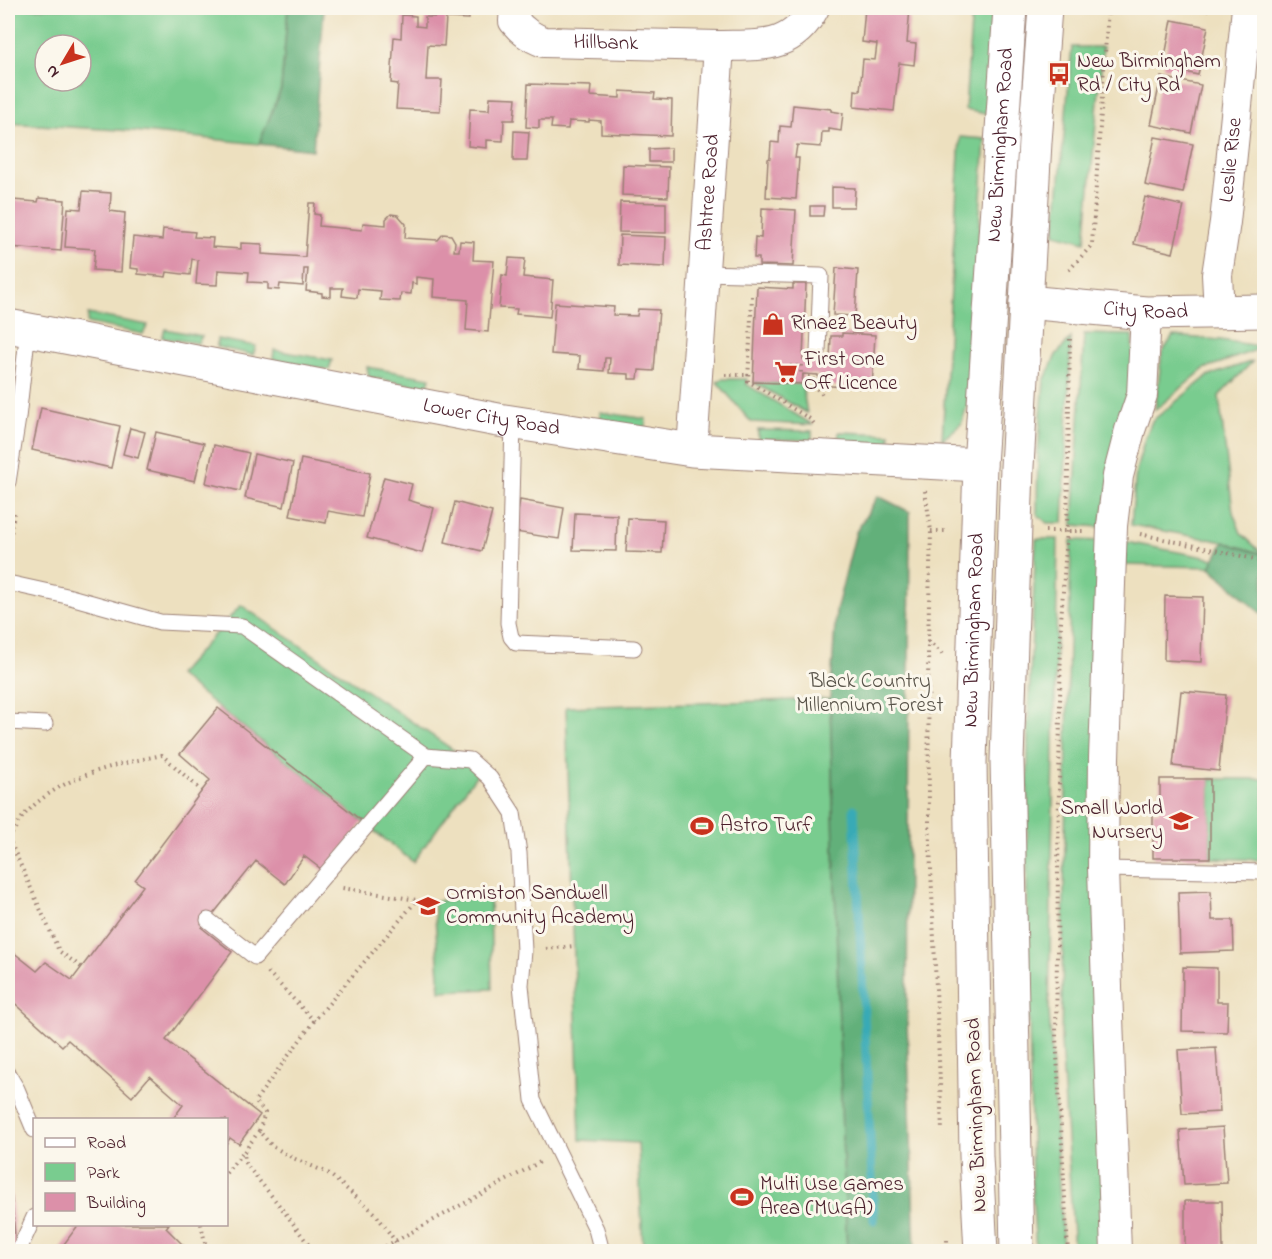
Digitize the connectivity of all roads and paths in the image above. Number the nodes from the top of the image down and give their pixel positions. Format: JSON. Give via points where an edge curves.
{"nodes":[{"id":1,"x":515,"y":8,"type":"edge"},
{"id":2,"x":814,"y":8,"type":"edge"},
{"id":3,"x":1010,"y":8,"type":"edge"},
{"id":4,"x":1045,"y":8,"type":"edge"},
{"id":5,"x":1108,"y":8,"type":"edge"},
{"id":6,"x":1247,"y":8,"type":"edge"},
{"id":7,"x":719,"y":46,"type":"junction"},
{"id":8,"x":1069,"y":270,"type":"dead end"},
{"id":9,"x":703,"y":273,"type":"junction"},
{"id":10,"x":753,"y":275,"type":"junction"},
{"id":11,"x":989,"y":299,"type":"junction"},
{"id":12,"x":1026,"y":302,"type":"junction"},
{"id":13,"x":1264,"y":311,"type":"edge"},
{"id":14,"x":1219,"y":312,"type":"junction"},
{"id":15,"x":1146,"y":313,"type":"junction"},
{"id":16,"x":18,"y":328,"type":"edge"},
{"id":17,"x":1070,"y":331,"type":"dead end"},
{"id":18,"x":818,"y":352,"type":"dead end"},
{"id":19,"x":790,"y":366,"type":"dead end"},
{"id":20,"x":801,"y":366,"type":"dead end"},
{"id":21,"x":748,"y":375,"type":"junction"},
{"id":22,"x":801,"y":376,"type":"dead end"},
{"id":23,"x":717,"y":377,"type":"dead end"},
{"id":24,"x":822,"y":394,"type":"dead end"},
{"id":25,"x":513,"y":422,"type":"junction"},
{"id":26,"x":819,"y":429,"type":"dead end"},
{"id":27,"x":692,"y":450,"type":"junction"},
{"id":28,"x":980,"y":465,"type":"junction"},
{"id":29,"x":1017,"y":467,"type":"junction"},
{"id":30,"x":8,"y":482,"type":"edge"},
{"id":31,"x":924,"y":486,"type":"dead end"},
{"id":32,"x":14,"y":513,"type":"dead end"},
{"id":33,"x":1067,"y":530,"type":"junction"},
{"id":34,"x":1044,"y":531,"type":"dead end"},
{"id":35,"x":1137,"y":533,"type":"dead end"},
{"id":36,"x":8,"y":556,"type":"edge"},
{"id":37,"x":1264,"y":565,"type":"edge"},
{"id":38,"x":8,"y":583,"type":"edge"},
{"id":39,"x":634,"y":648,"type":"dead end"},
{"id":40,"x":8,"y":722,"type":"edge"},
{"id":41,"x":45,"y":724,"type":"dead end"},
{"id":42,"x":426,"y":756,"type":"junction"},
{"id":43,"x":202,"y":791,"type":"dead end"},
{"id":44,"x":8,"y":830,"type":"edge"},
{"id":45,"x":9,"y":839,"type":"edge"},
{"id":46,"x":1104,"y":869,"type":"junction"},
{"id":47,"x":1264,"y":872,"type":"edge"},
{"id":48,"x":331,"y":886,"type":"dead end"},
{"id":49,"x":208,"y":920,"type":"dead end"},
{"id":50,"x":574,"y":946,"type":"dead end"},
{"id":51,"x":524,"y":951,"type":"junction"},
{"id":52,"x":255,"y":957,"type":"junction"},
{"id":53,"x":81,"y":967,"type":"dead end"},
{"id":54,"x":314,"y":1021,"type":"junction"},
{"id":55,"x":8,"y":1074,"type":"edge"},
{"id":56,"x":33,"y":1128,"type":"edge"},
{"id":57,"x":259,"y":1131,"type":"junction"},
{"id":58,"x":942,"y":1132,"type":"dead end"},
{"id":59,"x":244,"y":1152,"type":"junction"},
{"id":60,"x":546,"y":1159,"type":"dead end"},
{"id":61,"x":228,"y":1171,"type":"edge"},
{"id":62,"x":33,"y":1219,"type":"edge"},
{"id":63,"x":201,"y":1226,"type":"edge"},
{"id":64,"x":395,"y":1240,"type":"junction"},
{"id":65,"x":946,"y":1240,"type":"dead end"},
{"id":66,"x":18,"y":1251,"type":"edge"},
{"id":67,"x":207,"y":1251,"type":"edge"},
{"id":68,"x":314,"y":1251,"type":"edge"},
{"id":69,"x":375,"y":1251,"type":"edge"},
{"id":70,"x":404,"y":1251,"type":"edge"},
{"id":71,"x":602,"y":1251,"type":"edge"},
{"id":72,"x":947,"y":1251,"type":"edge"},
{"id":73,"x":981,"y":1251,"type":"edge"},
{"id":74,"x":1017,"y":1251,"type":"edge"},
{"id":75,"x":1068,"y":1251,"type":"edge"},
{"id":76,"x":1116,"y":1251,"type":"edge"}],
"edges":[{"from":1,"to":7,"type":"street","name":"Hillbank","via":[[514,21],[522,31],[544,42]]},
{"from":2,"to":7,"type":"street","via":[[796,33],[770,45]]},
{"from":3,"to":11,"type":"main road","name":"New Birmingham Road"},
{"from":4,"to":12,"type":"main road","name":"New Birmingham Road"},
{"from":5,"to":8,"type":"path","via":[[1092,245]]},
{"from":6,"to":14,"type":"street","name":"Leslie Rise","via":[[1217,275]]},
{"from":7,"to":9,"type":"street","name":"Ashtree Road"},
{"from":9,"to":10,"type":"lane"},
{"from":9,"to":27,"type":"street","name":"Ashtree Road"},
{"from":10,"to":18,"type":"lane","via":[[821,276]]},
{"from":10,"to":21,"type":"path"},
{"from":11,"to":12,"type":"main road","name":"City Road"},
{"from":11,"to":28,"type":"main road","name":"New Birmingham Road"},
{"from":12,"to":15,"type":"main road","name":"City Road"},
{"from":12,"to":29,"type":"main road","name":"New Birmingham Road"},
{"from":13,"to":14,"type":"main road","name":"City Road"},
{"from":14,"to":15,"type":"main road","name":"City Road"},
{"from":15,"to":46,"type":"street","via":[[1142,395],[1118,476],[1112,526]]},
{"from":16,"to":25,"type":"main road","name":"Lower City Road"},
{"from":16,"to":30,"type":"lane","via":[[18,418]]},
{"from":17,"to":33,"type":"path"},
{"from":19,"to":20,"type":"path"},
{"from":21,"to":23,"type":"path"},
{"from":21,"to":26,"type":"path","via":[[748,381],[810,419]]},
{"from":22,"to":24,"type":"path","via":[[812,376],[814,387]]},
{"from":25,"to":27,"type":"main road","name":"Lower City Road"},
{"from":25,"to":39,"type":"lane","via":[[510,637],[516,643]]},
{"from":27,"to":28,"type":"main road","name":"Lower City Road"},
{"from":28,"to":29,"type":"main road","name":"Lower City Road"},
{"from":28,"to":73,"type":"main road","name":"New Birmingham Road","via":[[970,762]]},
{"from":29,"to":74,"type":"main road","name":"New Birmingham Road","via":[[1007,760]]},
{"from":31,"to":58,"type":"path","via":[[931,531],[929,821]]},
{"from":32,"to":36,"type":"path"},
{"from":33,"to":34,"type":"path"},
{"from":33,"to":75,"type":"path","via":[[1061,622],[1056,1037]]},
{"from":35,"to":37,"type":"path","via":[[1255,559]]},
{"from":38,"to":42,"type":"lane","via":[[160,622],[242,626]]},
{"from":40,"to":41,"type":"lane"},
{"from":42,"to":51,"type":"lane","via":[[470,760],[490,778],[513,813]]},
{"from":42,"to":52,"type":"lane"},
{"from":43,"to":45,"type":"path","via":[[162,755],[133,761],[58,786],[26,812]]},
{"from":44,"to":45,"type":"path"},
{"from":45,"to":53,"type":"path","via":[[59,951]]},
{"from":46,"to":47,"type":"lane"},
{"from":46,"to":76,"type":"street"},
{"from":48,"to":54,"type":"path","via":[[417,900]]},
{"from":49,"to":52,"type":"lane"},
{"from":50,"to":51,"type":"path"},
{"from":51,"to":71,"type":"lane","via":[[521,985],[533,1100],[596,1229]]},
{"from":52,"to":54,"type":"path"},
{"from":54,"to":57,"type":"path","via":[[255,1101],[265,1113]]},
{"from":55,"to":56,"type":"lane"},
{"from":57,"to":59,"type":"path"},
{"from":57,"to":64,"type":"path","via":[[272,1146],[328,1173],[375,1213]]},
{"from":59,"to":61,"type":"path"},
{"from":59,"to":68,"type":"path","via":[[244,1164]]},
{"from":60,"to":64,"type":"path"},
{"from":62,"to":66,"type":"lane"},
{"from":63,"to":67,"type":"path"},
{"from":64,"to":69,"type":"path"},
{"from":64,"to":70,"type":"path"},
{"from":65,"to":72,"type":"path"}]}
